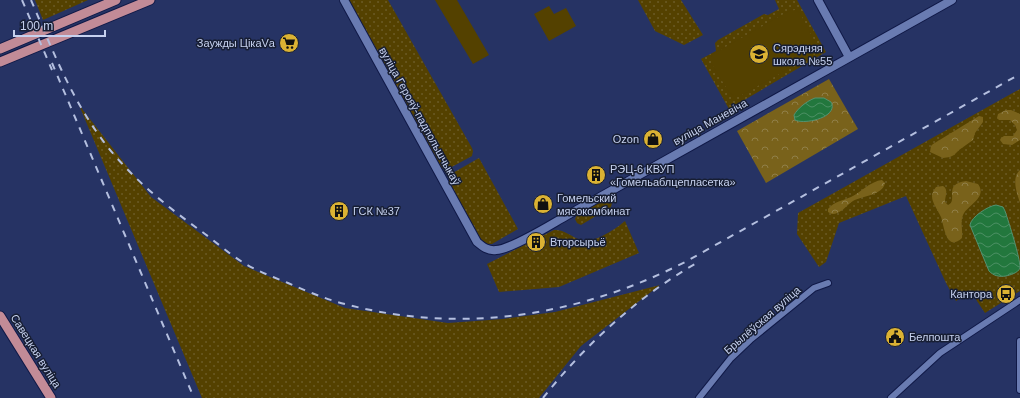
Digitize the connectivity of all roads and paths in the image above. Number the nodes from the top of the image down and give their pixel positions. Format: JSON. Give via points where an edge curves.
{"nodes":[{"id":1,"x":116,"y":0,"type":"edge"},
{"id":2,"x":150,"y":0,"type":"edge"},
{"id":3,"x":344,"y":0,"type":"edge"},
{"id":4,"x":818,"y":0,"type":"edge"},
{"id":5,"x":952,"y":0,"type":"edge"},
{"id":6,"x":0,"y":49,"type":"edge"},
{"id":7,"x":849,"y":57,"type":"junction"},
{"id":8,"x":3,"y":61,"type":"edge"},
{"id":9,"x":477,"y":242,"type":"joint"},
{"id":10,"x":828,"y":283,"type":"dead end"},
{"id":11,"x":1020,"y":301,"type":"edge"},
{"id":12,"x":0,"y":316,"type":"edge"},
{"id":13,"x":1020,"y":341,"type":"edge"},
{"id":14,"x":1020,"y":390,"type":"edge"},
{"id":15,"x":51,"y":398,"type":"edge"},
{"id":16,"x":699,"y":398,"type":"edge"},
{"id":17,"x":891,"y":398,"type":"edge"}],
"edges":[{"from":1,"to":6,"type":"main road"},
{"from":2,"to":8,"type":"main road"},
{"from":3,"to":9,"type":"street","name":"вуліца Герояў-падпольшчыкаў"},
{"from":4,"to":7,"type":"street"},
{"from":5,"to":7,"type":"street","name":"вуліца Маневіча"},
{"from":6,"to":8,"type":"main road","via":[[7,53]]},
{"from":7,"to":9,"type":"street","name":"вуліца Маневіча","via":[[515,244],[496,250],[483,247]]},
{"from":10,"to":16,"type":"street","name":"Брылёўская вуліца","via":[[814,288],[750,340],[731,358]]},
{"from":11,"to":17,"type":"street","via":[[940,354]]},
{"from":12,"to":15,"type":"main road","name":"Савецкая вуліца"},
{"from":13,"to":14,"type":"street"}]}
